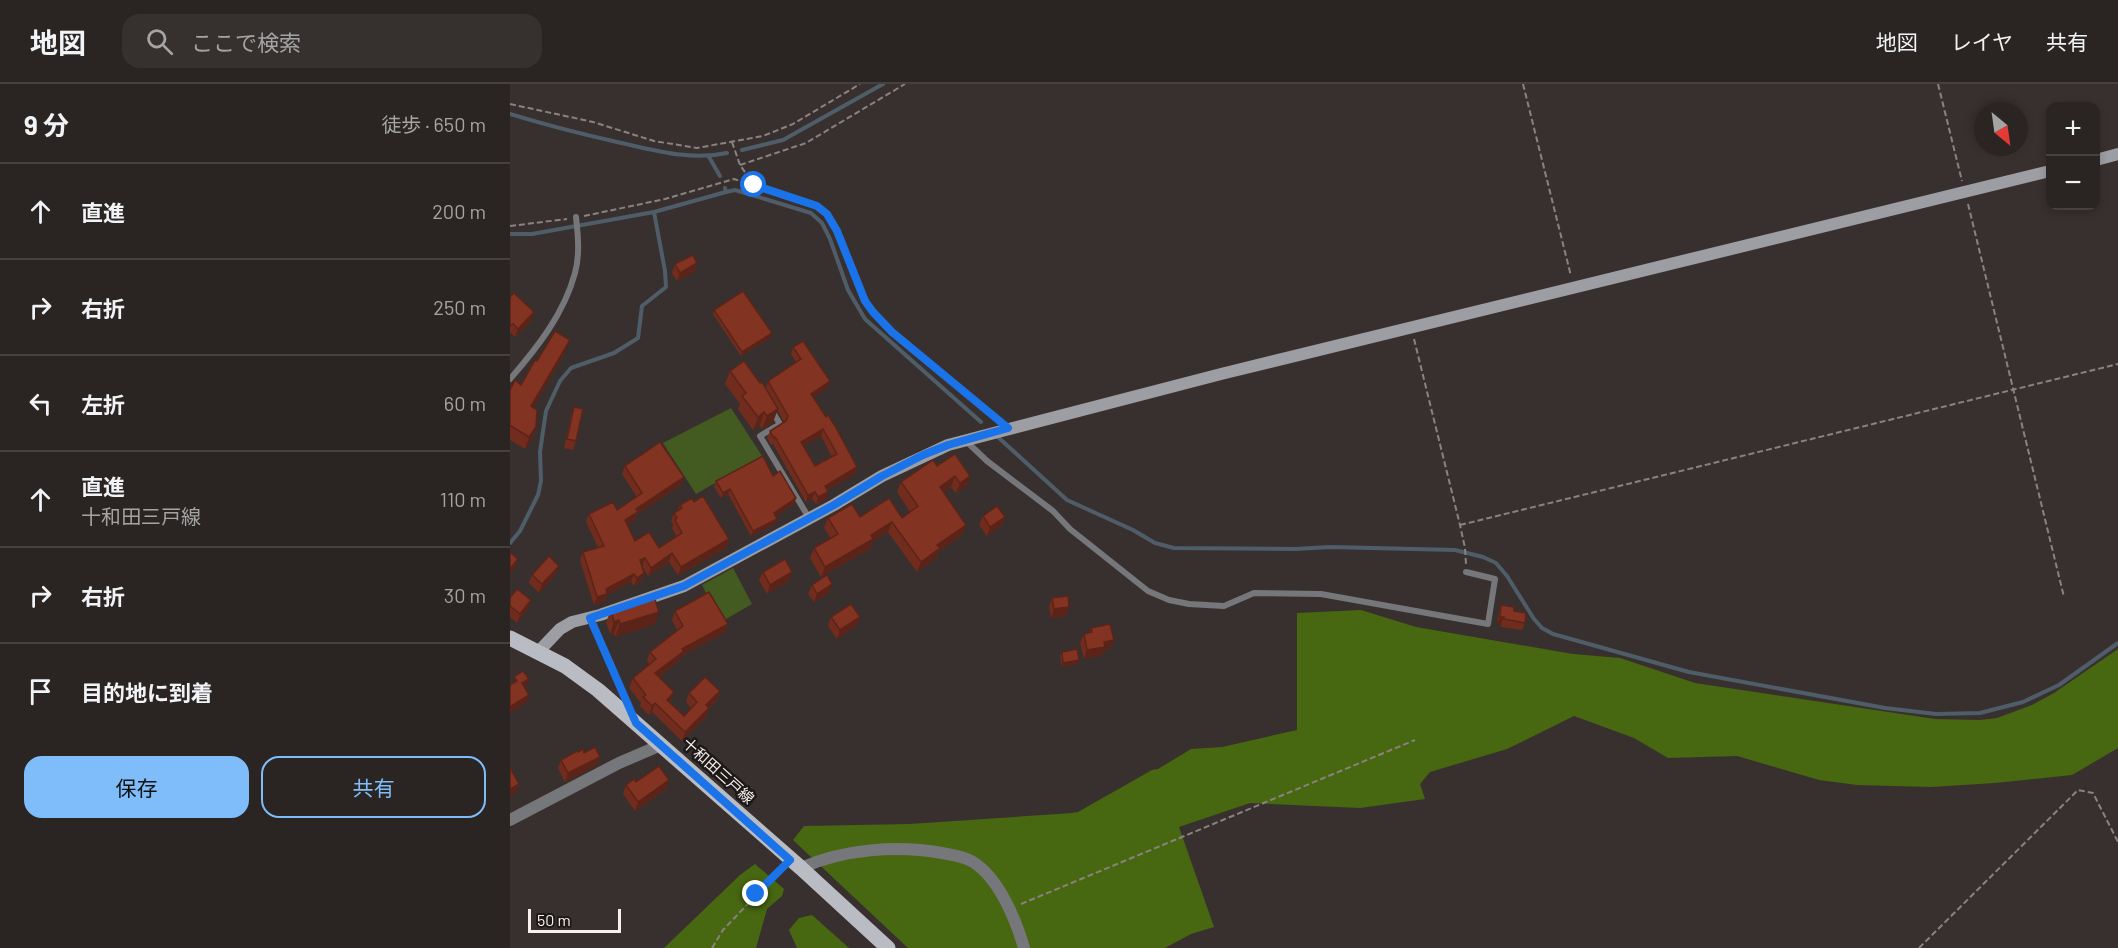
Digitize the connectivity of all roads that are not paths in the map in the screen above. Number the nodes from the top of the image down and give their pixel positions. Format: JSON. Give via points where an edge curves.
{"nodes":[{"id":1,"x":2118,"y":154,"type":"edge"},
{"id":2,"x":2100,"y":159,"type":"edge"},
{"id":3,"x":2046,"y":172,"type":"edge"},
{"id":4,"x":576,"y":219,"type":"road end"},
{"id":5,"x":510,"y":379,"type":"edge"},
{"id":6,"x":768,"y":404,"type":"edge"},
{"id":7,"x":966,"y":440,"type":"junction"},
{"id":8,"x":809,"y":518,"type":"junction"},
{"id":9,"x":1466,"y":573,"type":"dead end"},
{"id":10,"x":590,"y":618,"type":"junction"},
{"id":11,"x":510,"y":638,"type":"edge"},
{"id":12,"x":539,"y":651,"type":"junction"},
{"id":13,"x":636,"y":723,"type":"junction"},
{"id":14,"x":661,"y":745,"type":"junction"},
{"id":15,"x":510,"y":820,"type":"edge"},
{"id":16,"x":796,"y":864,"type":"junction"},
{"id":17,"x":888,"y":948,"type":"edge"},
{"id":18,"x":1024,"y":948,"type":"edge"}],
"edges":[{"from":1,"to":2,"type":"street"},
{"from":3,"to":7,"type":"street"},
{"from":4,"to":5,"type":"lane","via":[[575,273],[560,311]]},
{"from":6,"to":8,"type":"lane","via":[[780,424],[760,436]]},
{"from":7,"to":8,"type":"street","via":[[923,455]]},
{"from":7,"to":9,"type":"lane","via":[[1148,591],[1169,600],[1224,606],[1254,593],[1321,594],[1488,624],[1495,579]]},
{"from":8,"to":10,"type":"street","via":[[684,586]]},
{"from":10,"to":12,"type":"street","via":[[560,629]]},
{"from":10,"to":13,"type":"lane"},
{"from":11,"to":12,"type":"main road","name":"十和田三戸線"},
{"from":12,"to":13,"type":"main road","name":"十和田三戸線","via":[[598,690]]},
{"from":13,"to":14,"type":"main road","name":"十和田三戸線"},
{"from":14,"to":15,"type":"street"},
{"from":14,"to":16,"type":"main road","name":"十和田三戸線"},
{"from":16,"to":17,"type":"main road","name":"十和田三戸線"},
{"from":16,"to":18,"type":"street","via":[[889,848],[959,856],[985,871],[1010,909]]}]}
